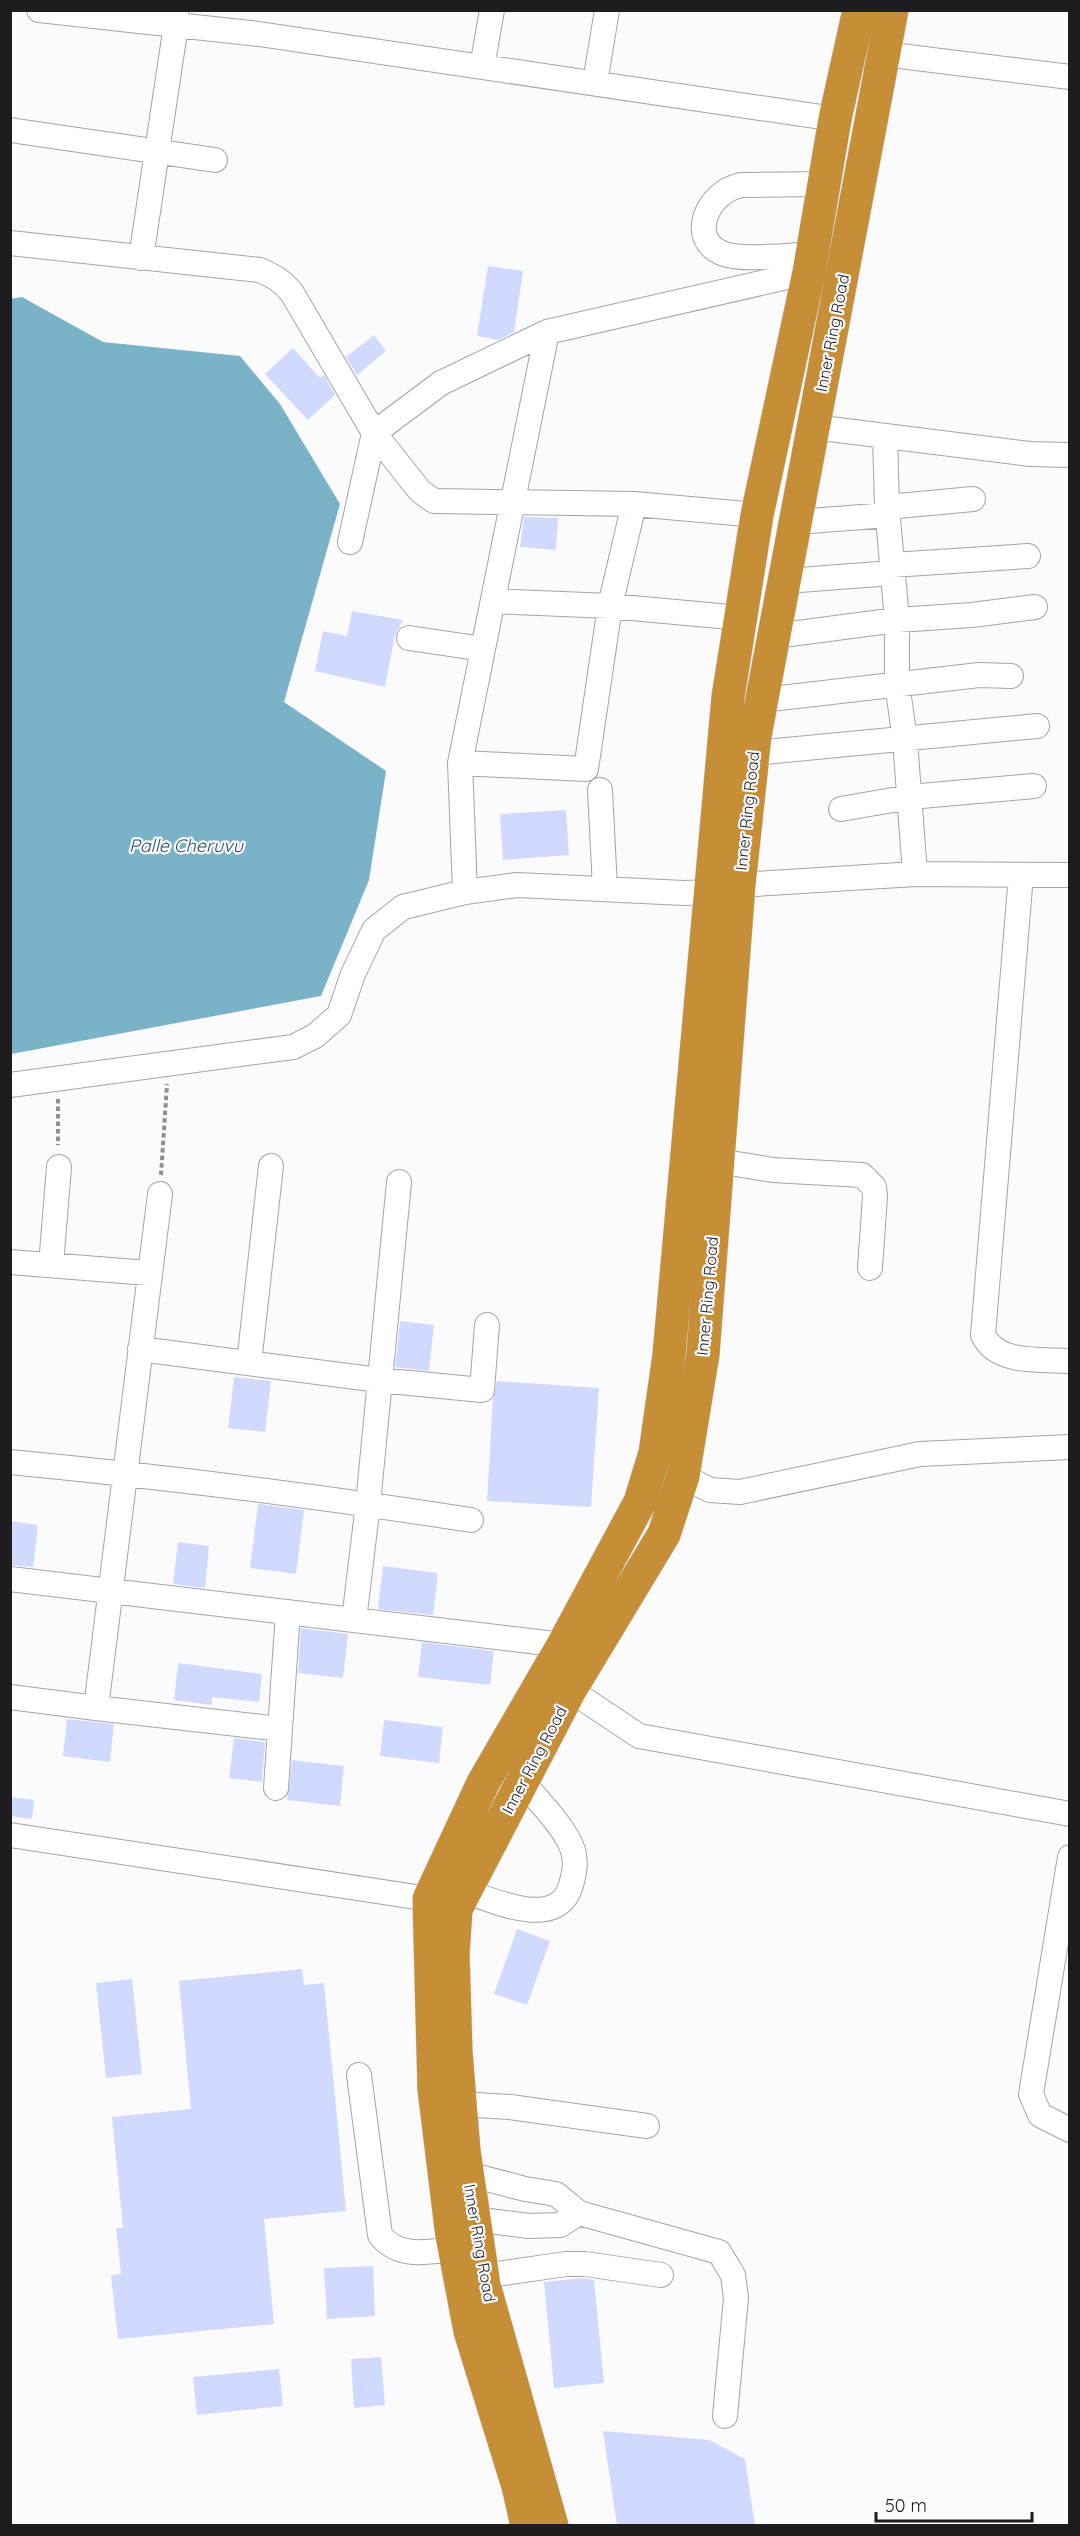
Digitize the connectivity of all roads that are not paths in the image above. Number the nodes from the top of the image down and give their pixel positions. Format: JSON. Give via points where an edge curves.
{"nodes":[{"id":1,"x":39,"y":10,"type":"edge"},
{"id":2,"x":492,"y":10,"type":"edge"},
{"id":3,"x":607,"y":10,"type":"edge"},
{"id":4,"x":859,"y":10,"type":"edge"},
{"id":5,"x":892,"y":10,"type":"edge"},
{"id":6,"x":176,"y":18,"type":"edge"},
{"id":7,"x":884,"y":54,"type":"junction"},
{"id":8,"x":482,"y":67,"type":"junction"},
{"id":9,"x":1070,"y":77,"type":"edge"},
{"id":10,"x":595,"y":83,"type":"junction"},
{"id":11,"x":836,"y":118,"type":"junction"},
{"id":12,"x":10,"y":130,"type":"edge"},
{"id":13,"x":158,"y":152,"type":"junction"},
{"id":14,"x":215,"y":159,"type":"dead end"},
{"id":15,"x":824,"y":184,"type":"junction"},
{"id":16,"x":10,"y":243,"type":"edge"},
{"id":17,"x":141,"y":258,"type":"junction"},
{"id":18,"x":811,"y":263,"type":"junction"},
{"id":19,"x":547,"y":332,"type":"junction"},
{"id":20,"x":814,"y":427,"type":"junction"},
{"id":21,"x":374,"y":433,"type":"junction"},
{"id":22,"x":885,"y":437,"type":"junction"},
{"id":23,"x":1070,"y":454,"type":"edge"},
{"id":24,"x":973,"y":499,"type":"dead end"},
{"id":25,"x":513,"y":502,"type":"junction"},
{"id":26,"x":634,"y":504,"type":"junction"},
{"id":27,"x":888,"y":511,"type":"junction"},
{"id":28,"x":757,"y":515,"type":"junction"},
{"id":29,"x":797,"y":522,"type":"junction"},
{"id":30,"x":350,"y":542,"type":"dead end"},
{"id":31,"x":1028,"y":556,"type":"dead end"},
{"id":32,"x":892,"y":569,"type":"junction"},
{"id":33,"x":786,"y":581,"type":"junction"},
{"id":34,"x":493,"y":602,"type":"junction"},
{"id":35,"x":610,"y":606,"type":"junction"},
{"id":36,"x":1035,"y":608,"type":"dead end"},
{"id":37,"x":741,"y":618,"type":"junction"},
{"id":38,"x":897,"y":620,"type":"junction"},
{"id":39,"x":775,"y":636,"type":"junction"},
{"id":40,"x":409,"y":638,"type":"dead end"},
{"id":41,"x":483,"y":649,"type":"junction"},
{"id":42,"x":1011,"y":676,"type":"dead end"},
{"id":43,"x":897,"y":683,"type":"junction"},
{"id":44,"x":762,"y":700,"type":"junction"},
{"id":45,"x":1037,"y":726,"type":"dead end"},
{"id":46,"x":905,"y":740,"type":"junction"},
{"id":47,"x":754,"y":753,"type":"junction"},
{"id":48,"x":460,"y":763,"type":"junction"},
{"id":49,"x":1034,"y":786,"type":"dead end"},
{"id":50,"x":600,"y":790,"type":"dead end"},
{"id":51,"x":910,"y":797,"type":"junction"},
{"id":52,"x":841,"y":809,"type":"dead end"},
{"id":53,"x":915,"y":874,"type":"junction"},
{"id":54,"x":1021,"y":875,"type":"junction"},
{"id":55,"x":1070,"y":875,"type":"edge"},
{"id":56,"x":605,"y":888,"type":"junction"},
{"id":57,"x":724,"y":888,"type":"junction"},
{"id":58,"x":465,"y":892,"type":"junction"},
{"id":59,"x":10,"y":1085,"type":"edge"},
{"id":60,"x":718,"y":1161,"type":"junction"},
{"id":61,"x":271,"y":1166,"type":"dead end"},
{"id":62,"x":59,"y":1167,"type":"road end"},
{"id":63,"x":399,"y":1182,"type":"dead end"},
{"id":64,"x":160,"y":1194,"type":"road end"},
{"id":65,"x":10,"y":1262,"type":"edge"},
{"id":66,"x":51,"y":1265,"type":"junction"},
{"id":67,"x":870,"y":1268,"type":"dead end"},
{"id":68,"x":148,"y":1273,"type":"junction"},
{"id":69,"x":487,"y":1325,"type":"dead end"},
{"id":70,"x":140,"y":1349,"type":"junction"},
{"id":71,"x":1070,"y":1361,"type":"edge"},
{"id":72,"x":249,"y":1363,"type":"junction"},
{"id":73,"x":379,"y":1380,"type":"junction"},
{"id":74,"x":1070,"y":1447,"type":"edge"},
{"id":75,"x":10,"y":1462,"type":"edge"},
{"id":76,"x":125,"y":1473,"type":"junction"},
{"id":77,"x":683,"y":1476,"type":"junction"},
{"id":78,"x":368,"y":1504,"type":"junction"},
{"id":79,"x":471,"y":1520,"type":"dead end"},
{"id":80,"x":10,"y":1579,"type":"edge"},
{"id":81,"x":110,"y":1591,"type":"junction"},
{"id":82,"x":288,"y":1612,"type":"junction"},
{"id":83,"x":354,"y":1620,"type":"junction"},
{"id":84,"x":563,"y":1645,"type":"junction"},
{"id":85,"x":570,"y":1690,"type":"junction"},
{"id":86,"x":10,"y":1697,"type":"edge"},
{"id":87,"x":96,"y":1708,"type":"junction"},
{"id":88,"x":280,"y":1730,"type":"junction"},
{"id":89,"x":523,"y":1782,"type":"junction"},
{"id":90,"x":276,"y":1788,"type":"dead end"},
{"id":91,"x":1070,"y":1814,"type":"edge"},
{"id":92,"x":10,"y":1835,"type":"edge"},
{"id":93,"x":1070,"y":1857,"type":"edge"},
{"id":94,"x":450,"y":1900,"type":"junction"},
{"id":95,"x":359,"y":2075,"type":"dead end"},
{"id":96,"x":460,"y":2104,"type":"junction"},
{"id":97,"x":647,"y":2126,"type":"dead end"},
{"id":98,"x":1070,"y":2130,"type":"edge"},
{"id":99,"x":456,"y":2174,"type":"junction"},
{"id":100,"x":579,"y":2214,"type":"junction"},
{"id":101,"x":474,"y":2219,"type":"junction"},
{"id":102,"x":454,"y":2249,"type":"junction"},
{"id":103,"x":661,"y":2275,"type":"dead end"},
{"id":104,"x":483,"y":2276,"type":"junction"},
{"id":105,"x":725,"y":2416,"type":"dead end"},
{"id":106,"x":527,"y":2526,"type":"edge"},
{"id":107,"x":552,"y":2526,"type":"edge"}],
"edges":[{"from":1,"to":6,"type":"street"},
{"from":2,"to":8,"type":"street"},
{"from":3,"to":10,"type":"street"},
{"from":4,"to":11,"type":"highway","name":"Inner Ring Road"},
{"from":5,"to":7,"type":"highway","name":"Inner Ring Road"},
{"from":6,"to":8,"type":"street"},
{"from":6,"to":13,"type":"street"},
{"from":7,"to":9,"type":"street"},
{"from":7,"to":20,"type":"highway","name":"Inner Ring Road"},
{"from":8,"to":10,"type":"street"},
{"from":10,"to":11,"type":"street"},
{"from":11,"to":15,"type":"highway","name":"Inner Ring Road"},
{"from":12,"to":13,"type":"street"},
{"from":13,"to":14,"type":"street"},
{"from":13,"to":17,"type":"street"},
{"from":15,"to":18,"type":"highway","name":"Inner Ring Road"},
{"from":15,"to":18,"type":"street","via":[[741,185],[730,188],[707,210],[706,238],[711,247],[723,254]]},
{"from":16,"to":17,"type":"street"},
{"from":17,"to":21,"type":"street","via":[[260,270],[285,284]]},
{"from":18,"to":19,"type":"street"},
{"from":18,"to":28,"type":"highway","name":"Inner Ring Road"},
{"from":19,"to":21,"type":"street","via":[[441,383]]},
{"from":19,"to":25,"type":"street"},
{"from":20,"to":22,"type":"street"},
{"from":20,"to":29,"type":"highway","name":"Inner Ring Road"},
{"from":21,"to":25,"type":"street","via":[[420,491],[434,501]]},
{"from":21,"to":30,"type":"street"},
{"from":22,"to":23,"type":"street","via":[[1030,454]]},
{"from":22,"to":27,"type":"street"},
{"from":24,"to":27,"type":"street"},
{"from":25,"to":26,"type":"street"},
{"from":25,"to":34,"type":"street"},
{"from":26,"to":28,"type":"street"},
{"from":26,"to":35,"type":"street"},
{"from":27,"to":29,"type":"street"},
{"from":27,"to":32,"type":"street"},
{"from":28,"to":37,"type":"highway","name":"Inner Ring Road"},
{"from":29,"to":33,"type":"highway","name":"Inner Ring Road"},
{"from":31,"to":32,"type":"street"},
{"from":32,"to":33,"type":"street"},
{"from":32,"to":38,"type":"street"},
{"from":33,"to":39,"type":"highway","name":"Inner Ring Road"},
{"from":34,"to":35,"type":"street"},
{"from":34,"to":41,"type":"street"},
{"from":35,"to":37,"type":"street"},
{"from":35,"to":48,"type":"street","via":[[586,769]]},
{"from":36,"to":38,"type":"street"},
{"from":37,"to":57,"type":"highway","name":"Inner Ring Road","via":[[728,697]]},
{"from":38,"to":39,"type":"street"},
{"from":38,"to":43,"type":"street"},
{"from":39,"to":44,"type":"highway","name":"Inner Ring Road"},
{"from":40,"to":41,"type":"street"},
{"from":41,"to":48,"type":"street"},
{"from":42,"to":43,"type":"street"},
{"from":43,"to":44,"type":"street"},
{"from":43,"to":46,"type":"street"},
{"from":44,"to":47,"type":"highway","name":"Inner Ring Road"},
{"from":45,"to":46,"type":"street"},
{"from":46,"to":47,"type":"street"},
{"from":46,"to":51,"type":"street"},
{"from":47,"to":57,"type":"highway","name":"Inner Ring Road"},
{"from":48,"to":58,"type":"street"},
{"from":49,"to":51,"type":"street"},
{"from":50,"to":56,"type":"street"},
{"from":51,"to":52,"type":"street"},
{"from":51,"to":53,"type":"street"},
{"from":53,"to":54,"type":"street"},
{"from":53,"to":57,"type":"street"},
{"from":54,"to":55,"type":"street"},
{"from":54,"to":71,"type":"street","via":[[983,1335],[987,1345],[1006,1356]]},
{"from":56,"to":57,"type":"street","via":[[684,893]]},
{"from":56,"to":58,"type":"street","via":[[518,885]]},
{"from":57,"to":60,"type":"highway","name":"Inner Ring Road"},
{"from":57,"to":84,"type":"highway","name":"Inner Ring Road","via":[[655,1453],[640,1502]]},
{"from":58,"to":59,"type":"street","via":[[403,907],[374,930],[339,1015],[315,1036],[293,1047]]},
{"from":60,"to":67,"type":"street","via":[[773,1170],[862,1175],[874,1187],[875,1196]]},
{"from":60,"to":77,"type":"highway","name":"Inner Ring Road","via":[[703,1354]]},
{"from":61,"to":72,"type":"street"},
{"from":62,"to":66,"type":"street"},
{"from":63,"to":73,"type":"street"},
{"from":64,"to":68,"type":"street"},
{"from":65,"to":66,"type":"street"},
{"from":66,"to":68,"type":"street"},
{"from":68,"to":70,"type":"street"},
{"from":69,"to":73,"type":"street","via":[[482,1390]]},
{"from":70,"to":72,"type":"street"},
{"from":70,"to":76,"type":"street"},
{"from":72,"to":73,"type":"street"},
{"from":73,"to":78,"type":"street"},
{"from":74,"to":77,"type":"street","via":[[920,1454],[740,1492],[710,1490]]},
{"from":75,"to":76,"type":"street"},
{"from":76,"to":78,"type":"street"},
{"from":76,"to":81,"type":"street"},
{"from":77,"to":85,"type":"highway","name":"Inner Ring Road","via":[[664,1534]]},
{"from":78,"to":79,"type":"street"},
{"from":78,"to":83,"type":"street"},
{"from":80,"to":81,"type":"street"},
{"from":81,"to":82,"type":"street"},
{"from":81,"to":87,"type":"street"},
{"from":82,"to":83,"type":"street"},
{"from":82,"to":88,"type":"street"},
{"from":83,"to":84,"type":"street"},
{"from":84,"to":85,"type":"street"},
{"from":84,"to":94,"type":"highway","name":"Inner Ring Road","via":[[483,1783]]},
{"from":85,"to":89,"type":"highway","name":"Inner Ring Road"},
{"from":85,"to":91,"type":"street","via":[[639,1736]]},
{"from":86,"to":87,"type":"street"},
{"from":87,"to":88,"type":"street"},
{"from":88,"to":90,"type":"street"},
{"from":89,"to":94,"type":"highway","name":"Inner Ring Road"},
{"from":89,"to":94,"type":"street","via":[[572,1846],[576,1867],[568,1895],[538,1911]]},
{"from":92,"to":94,"type":"street"},
{"from":93,"to":98,"type":"street","via":[[1031,2094],[1040,2115]]},
{"from":94,"to":96,"type":"highway","name":"Inner Ring Road"},
{"from":94,"to":99,"type":"highway","name":"Inner Ring Road","via":[[434,2089]]},
{"from":95,"to":102,"type":"street","via":[[380,2235],[388,2245],[403,2251]]},
{"from":96,"to":97,"type":"street"},
{"from":96,"to":99,"type":"highway","name":"Inner Ring Road"},
{"from":99,"to":100,"type":"street","via":[[555,2194]]},
{"from":99,"to":101,"type":"highway","name":"Inner Ring Road"},
{"from":99,"to":102,"type":"highway","name":"Inner Ring Road"},
{"from":100,"to":101,"type":"street","via":[[560,2225],[529,2226]]},
{"from":100,"to":105,"type":"street","via":[[719,2252],[733,2275],[736,2298]]},
{"from":101,"to":104,"type":"highway","name":"Inner Ring Road"},
{"from":102,"to":106,"type":"highway","name":"Inner Ring Road","via":[[470,2331]]},
{"from":103,"to":104,"type":"street","via":[[585,2264]]},
{"from":104,"to":107,"type":"highway","name":"Inner Ring Road"}]}
